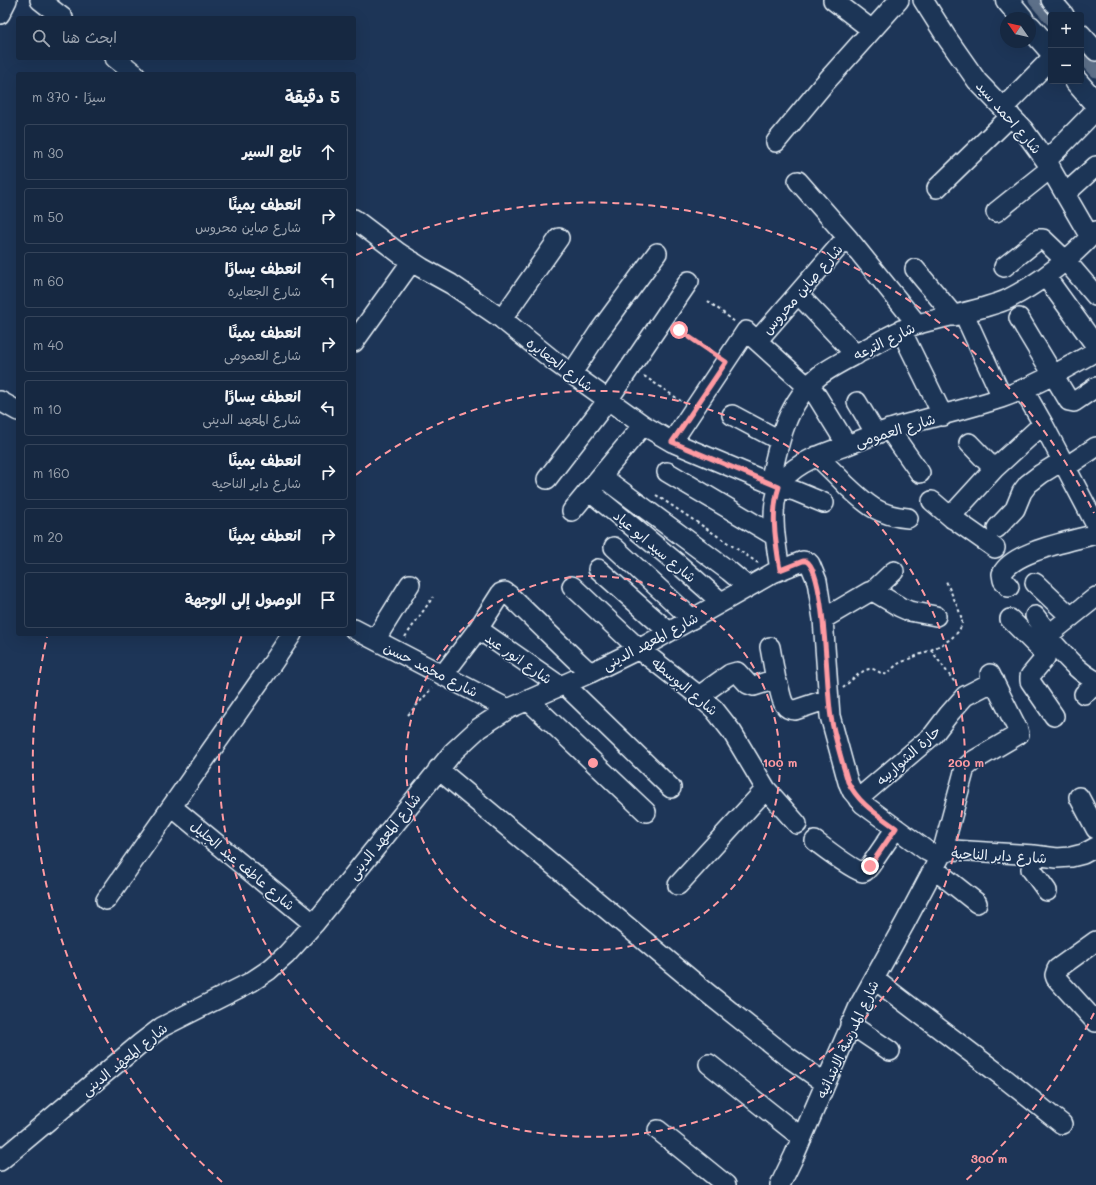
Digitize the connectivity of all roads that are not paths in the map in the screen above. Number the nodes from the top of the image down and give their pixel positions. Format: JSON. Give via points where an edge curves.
{"nodes":[{"id":1,"x":8,"y":0,"type":"edge"},
{"id":2,"x":40,"y":0,"type":"edge"},
{"id":3,"x":834,"y":0,"type":"edge"},
{"id":4,"x":899,"y":0,"type":"edge"},
{"id":5,"x":923,"y":0,"type":"edge"},
{"id":6,"x":1007,"y":0,"type":"edge"},
{"id":7,"x":1051,"y":0,"type":"edge"},
{"id":8,"x":1017,"y":12,"type":"edge"},
{"id":9,"x":1061,"y":12,"type":"edge"},
{"id":10,"x":0,"y":14,"type":"edge"},
{"id":11,"x":60,"y":16,"type":"edge"},
{"id":12,"x":872,"y":30,"type":"junction"},
{"id":13,"x":1036,"y":34,"type":"edge"},
{"id":14,"x":1084,"y":37,"type":"edge"},
{"id":15,"x":1048,"y":48,"type":"edge"},
{"id":16,"x":1096,"y":51,"type":"edge"},
{"id":17,"x":118,"y":60,"type":"edge"},
{"id":18,"x":1048,"y":63,"type":"edge"},
{"id":19,"x":132,"y":72,"type":"edge"},
{"id":20,"x":1079,"y":84,"type":"edge"},
{"id":21,"x":1096,"y":104,"type":"edge"},
{"id":22,"x":1096,"y":110,"type":"edge"},
{"id":23,"x":1007,"y":112,"type":"junction"},
{"id":24,"x":776,"y":142,"type":"dead end"},
{"id":25,"x":1048,"y":165,"type":"junction"},
{"id":26,"x":1096,"y":166,"type":"edge"},
{"id":27,"x":798,"y":181,"type":"dead end"},
{"id":28,"x":937,"y":188,"type":"dead end"},
{"id":29,"x":1065,"y":194,"type":"junction"},
{"id":30,"x":996,"y":212,"type":"dead end"},
{"id":31,"x":356,"y":221,"type":"edge"},
{"id":32,"x":1093,"y":234,"type":"edge"},
{"id":33,"x":559,"y":238,"type":"dead end"},
{"id":34,"x":847,"y":238,"type":"junction"},
{"id":35,"x":657,"y":253,"type":"dead end"},
{"id":36,"x":412,"y":261,"type":"junction"},
{"id":37,"x":1066,"y":261,"type":"junction"},
{"id":38,"x":1004,"y":267,"type":"dead end"},
{"id":39,"x":915,"y":270,"type":"dead end"},
{"id":40,"x":1046,"y":277,"type":"junction"},
{"id":41,"x":689,"y":281,"type":"dead end"},
{"id":42,"x":798,"y":294,"type":"junction"},
{"id":43,"x":1096,"y":296,"type":"edge"},
{"id":44,"x":959,"y":315,"type":"junction"},
{"id":45,"x":1019,"y":318,"type":"dead end"},
{"id":46,"x":502,"y":319,"type":"junction"},
{"id":47,"x":909,"y":327,"type":"junction"},
{"id":48,"x":752,"y":336,"type":"junction"},
{"id":49,"x":356,"y":339,"type":"edge"},
{"id":50,"x":1096,"y":346,"type":"edge"},
{"id":51,"x":1096,"y":351,"type":"edge"},
{"id":52,"x":856,"y":355,"type":"junction"},
{"id":53,"x":572,"y":373,"type":"junction"},
{"id":54,"x":1054,"y":376,"type":"junction"},
{"id":55,"x":809,"y":386,"type":"junction"},
{"id":56,"x":1096,"y":387,"type":"edge"},
{"id":57,"x":1023,"y":389,"type":"junction"},
{"id":58,"x":1002,"y":397,"type":"junction"},
{"id":59,"x":608,"y":400,"type":"junction"},
{"id":60,"x":0,"y":401,"type":"edge"},
{"id":61,"x":857,"y":402,"type":"dead end"},
{"id":62,"x":16,"y":410,"type":"edge"},
{"id":63,"x":732,"y":415,"type":"dead end"},
{"id":64,"x":943,"y":416,"type":"junction"},
{"id":65,"x":1043,"y":424,"type":"junction"},
{"id":66,"x":643,"y":425,"type":"junction"},
{"id":67,"x":883,"y":432,"type":"junction"},
{"id":68,"x":779,"y":440,"type":"junction"},
{"id":69,"x":672,"y":442,"type":"junction"},
{"id":70,"x":969,"y":443,"type":"dead end"},
{"id":71,"x":847,"y":445,"type":"junction"},
{"id":72,"x":1096,"y":447,"type":"edge"},
{"id":73,"x":817,"y":456,"type":"junction"},
{"id":74,"x":1064,"y":464,"type":"junction"},
{"id":75,"x":994,"y":469,"type":"junction"},
{"id":76,"x":667,"y":472,"type":"dead end"},
{"id":77,"x":920,"y":473,"type":"dead end"},
{"id":78,"x":601,"y":476,"type":"junction"},
{"id":79,"x":547,"y":479,"type":"dead end"},
{"id":80,"x":774,"y":485,"type":"junction"},
{"id":81,"x":589,"y":491,"type":"junction"},
{"id":82,"x":932,"y":501,"type":"dead end"},
{"id":83,"x":824,"y":503,"type":"dead end"},
{"id":84,"x":572,"y":511,"type":"dead end"},
{"id":85,"x":908,"y":518,"type":"dead end"},
{"id":86,"x":953,"y":519,"type":"junction"},
{"id":87,"x":1096,"y":524,"type":"edge"},
{"id":88,"x":997,"y":528,"type":"dead end"},
{"id":89,"x":1096,"y":534,"type":"edge"},
{"id":90,"x":775,"y":536,"type":"junction"},
{"id":91,"x":614,"y":547,"type":"dead end"},
{"id":92,"x":995,"y":548,"type":"dead end"},
{"id":93,"x":803,"y":561,"type":"joint"},
{"id":94,"x":598,"y":570,"type":"dead end"},
{"id":95,"x":894,"y":571,"type":"dead end"},
{"id":96,"x":776,"y":572,"type":"junction"},
{"id":97,"x":1035,"y":583,"type":"dead end"},
{"id":98,"x":410,"y":584,"type":"dead end"},
{"id":99,"x":572,"y":586,"type":"dead end"},
{"id":100,"x":748,"y":587,"type":"junction"},
{"id":101,"x":1009,"y":587,"type":"dead end"},
{"id":102,"x":873,"y":591,"type":"junction"},
{"id":103,"x":1096,"y":597,"type":"edge"},
{"id":104,"x":722,"y":602,"type":"junction"},
{"id":105,"x":936,"y":616,"type":"dead end"},
{"id":106,"x":1035,"y":616,"type":"dead end"},
{"id":107,"x":1071,"y":617,"type":"junction"},
{"id":108,"x":692,"y":619,"type":"junction"},
{"id":109,"x":823,"y":619,"type":"junction"},
{"id":110,"x":1010,"y":619,"type":"dead end"},
{"id":111,"x":356,"y":630,"type":"edge"},
{"id":112,"x":478,"y":630,"type":"junction"},
{"id":113,"x":669,"y":632,"type":"junction"},
{"id":114,"x":291,"y":636,"type":"edge"},
{"id":115,"x":1044,"y":638,"type":"junction"},
{"id":116,"x":374,"y":640,"type":"junction"},
{"id":117,"x":770,"y":647,"type":"dead end"},
{"id":118,"x":639,"y":649,"type":"junction"},
{"id":119,"x":590,"y":673,"type":"junction"},
{"id":120,"x":443,"y":675,"type":"junction"},
{"id":121,"x":992,"y":677,"type":"joint"},
{"id":122,"x":776,"y":680,"type":"junction"},
{"id":123,"x":562,"y":685,"type":"junction"},
{"id":124,"x":1092,"y":687,"type":"edge"},
{"id":125,"x":699,"y":696,"type":"junction"},
{"id":126,"x":828,"y":698,"type":"junction"},
{"id":127,"x":528,"y":700,"type":"junction"},
{"id":128,"x":508,"y":710,"type":"junction"},
{"id":129,"x":1054,"y":716,"type":"dead end"},
{"id":130,"x":438,"y":769,"type":"junction"},
{"id":131,"x":671,"y":788,"type":"dead end"},
{"id":132,"x":766,"y":789,"type":"junction"},
{"id":133,"x":1080,"y":798,"type":"dead end"},
{"id":134,"x":858,"y":799,"type":"junction"},
{"id":135,"x":172,"y":806,"type":"junction"},
{"id":136,"x":646,"y":812,"type":"dead end"},
{"id":137,"x":797,"y":824,"type":"dead end"},
{"id":138,"x":896,"y":828,"type":"junction"},
{"id":139,"x":1096,"y":829,"type":"edge"},
{"id":140,"x":815,"y":841,"type":"dead end"},
{"id":141,"x":1096,"y":847,"type":"edge"},
{"id":142,"x":1034,"y":855,"type":"junction"},
{"id":143,"x":938,"y":861,"type":"junction"},
{"id":144,"x":678,"y":885,"type":"dead end"},
{"id":145,"x":1047,"y":891,"type":"dead end"},
{"id":146,"x":106,"y":900,"type":"dead end"},
{"id":147,"x":977,"y":903,"type":"dead end"},
{"id":148,"x":314,"y":924,"type":"junction"},
{"id":149,"x":1095,"y":943,"type":"edge"},
{"id":150,"x":874,"y":979,"type":"junction"},
{"id":151,"x":1096,"y":1022,"type":"edge"},
{"id":152,"x":850,"y":1024,"type":"junction"},
{"id":153,"x":890,"y":1051,"type":"dead end"},
{"id":154,"x":709,"y":1064,"type":"dead end"},
{"id":155,"x":825,"y":1083,"type":"junction"},
{"id":156,"x":1062,"y":1124,"type":"dead end"},
{"id":157,"x":658,"y":1130,"type":"dead end"},
{"id":158,"x":802,"y":1138,"type":"junction"},
{"id":159,"x":0,"y":1161,"type":"edge"},
{"id":160,"x":726,"y":1185,"type":"edge"},
{"id":161,"x":780,"y":1185,"type":"edge"}],
"edges":[{"from":1,"to":10,"type":"street"},
{"from":2,"to":11,"type":"street"},
{"from":3,"to":12,"type":"street"},
{"from":4,"to":12,"type":"street"},
{"from":5,"to":23,"type":"street","name":"شارع احمد سيد","via":[[977,81]]},
{"from":6,"to":8,"type":"main road"},
{"from":7,"to":9,"type":"street"},
{"from":12,"to":24,"type":"street"},
{"from":13,"to":15,"type":"main road"},
{"from":14,"to":16,"type":"street"},
{"from":17,"to":19,"type":"street"},
{"from":18,"to":23,"type":"street"},
{"from":20,"to":21,"type":"main road"},
{"from":22,"to":25,"type":"street"},
{"from":23,"to":25,"type":"street","name":"شارع احمد سيد","via":[[1023,129]]},
{"from":23,"to":28,"type":"street"},
{"from":25,"to":29,"type":"street","name":"شارع احمد سيد"},
{"from":25,"to":30,"type":"street"},
{"from":26,"to":29,"type":"street"},
{"from":27,"to":34,"type":"street"},
{"from":29,"to":32,"type":"street","name":"شارع احمد سيد"},
{"from":31,"to":36,"type":"street","name":"شارع الجعايره"},
{"from":32,"to":37,"type":"street","name":"شارع الترعه"},
{"from":33,"to":46,"type":"street"},
{"from":34,"to":42,"type":"street","name":"شارع صاين محروس"},
{"from":34,"to":47,"type":"street"},
{"from":35,"to":53,"type":"street"},
{"from":36,"to":46,"type":"street","name":"شارع الجعايره","via":[[452,284]]},
{"from":36,"to":49,"type":"street"},
{"from":37,"to":38,"type":"street","via":[[1045,240],[1039,239]]},
{"from":37,"to":40,"type":"street","name":"شارع الترعه"},
{"from":37,"to":43,"type":"street"},
{"from":39,"to":44,"type":"street"},
{"from":40,"to":44,"type":"street","name":"شارع الترعه","via":[[1007,300]]},
{"from":40,"to":50,"type":"street"},
{"from":41,"to":59,"type":"street"},
{"from":42,"to":48,"type":"street","name":"شارع صاين محروس"},
{"from":42,"to":52,"type":"street"},
{"from":44,"to":47,"type":"street","name":"شارع الترعه"},
{"from":44,"to":58,"type":"street"},
{"from":45,"to":54,"type":"street"},
{"from":46,"to":53,"type":"street","name":"شارع الجعايره"},
{"from":47,"to":52,"type":"street","name":"شارع الترعه"},
{"from":47,"to":64,"type":"street"},
{"from":48,"to":55,"type":"street"},
{"from":48,"to":69,"type":"street","name":"شارع صاين محروس","via":[[726,362]]},
{"from":51,"to":54,"type":"street","name":"شارع العمومى"},
{"from":52,"to":55,"type":"street","name":"شارع الترعه","via":[[820,376]]},
{"from":53,"to":59,"type":"street","name":"شارع الجعايره"},
{"from":54,"to":56,"type":"street","via":[[1070,402]]},
{"from":54,"to":57,"type":"street","name":"شارع العمومى"},
{"from":55,"to":68,"type":"street","name":"شارع الترعه","via":[[788,417]]},
{"from":55,"to":71,"type":"street"},
{"from":57,"to":58,"type":"street","name":"شارع العمومى"},
{"from":57,"to":65,"type":"street"},
{"from":58,"to":64,"type":"street","name":"شارع العمومى"},
{"from":59,"to":66,"type":"street","name":"شارع الجعايره"},
{"from":59,"to":79,"type":"street"},
{"from":60,"to":62,"type":"street"},
{"from":61,"to":67,"type":"street"},
{"from":63,"to":68,"type":"street"},
{"from":64,"to":67,"type":"street","name":"شارع العمومى"},
{"from":65,"to":74,"type":"street"},
{"from":65,"to":75,"type":"street"},
{"from":66,"to":69,"type":"street","name":"شارع الجعايره"},
{"from":66,"to":78,"type":"street"},
{"from":67,"to":71,"type":"street","name":"شارع العمومى"},
{"from":67,"to":77,"type":"street"},
{"from":68,"to":80,"type":"street","name":"شارع الترعه"},
{"from":69,"to":80,"type":"street","name":"شارع الجعايره"},
{"from":70,"to":75,"type":"street"},
{"from":71,"to":73,"type":"street","name":"شارع العمومى"},
{"from":72,"to":74,"type":"street"},
{"from":73,"to":80,"type":"street","name":"شارع العمومى"},
{"from":73,"to":85,"type":"street","via":[[866,504],[890,516]]},
{"from":74,"to":87,"type":"street"},
{"from":74,"to":88,"type":"street","via":[[1041,474],[1028,484],[1022,492],[1016,516]]},
{"from":75,"to":86,"type":"street","via":[[952,514]]},
{"from":76,"to":90,"type":"street"},
{"from":78,"to":81,"type":"street"},
{"from":78,"to":100,"type":"street"},
{"from":80,"to":83,"type":"street","name":"شارع الجعايره"},
{"from":80,"to":90,"type":"street","name":"شارع العمومى"},
{"from":81,"to":84,"type":"street"},
{"from":81,"to":104,"type":"street","name":"شارع سيد ابو عياد"},
{"from":82,"to":86,"type":"street"},
{"from":86,"to":92,"type":"street"},
{"from":89,"to":101,"type":"street","via":[[1046,547],[1020,558],[1002,574]]},
{"from":90,"to":96,"type":"street","name":"شارع العمومى"},
{"from":91,"to":108,"type":"street"},
{"from":93,"to":96,"type":"street","name":"شارع المعهد الدينى"},
{"from":93,"to":109,"type":"street","name":"شارع داير الناحيه","via":[[810,564],[817,581]]},
{"from":94,"to":113,"type":"street"},
{"from":95,"to":102,"type":"street"},
{"from":96,"to":100,"type":"street","name":"شارع المعهد الدينى"},
{"from":97,"to":107,"type":"street"},
{"from":98,"to":116,"type":"street"},
{"from":99,"to":118,"type":"street","name":"شارع البوسطه"},
{"from":100,"to":104,"type":"street","name":"شارع المعهد الدينى"},
{"from":102,"to":105,"type":"street","via":[[904,609]]},
{"from":102,"to":109,"type":"street"},
{"from":103,"to":107,"type":"street"},
{"from":104,"to":108,"type":"street","name":"شارع المعهد الدينى"},
{"from":106,"to":115,"type":"street"},
{"from":107,"to":115,"type":"street"},
{"from":108,"to":113,"type":"street","name":"شارع المعهد الدينى"},
{"from":109,"to":126,"type":"street","name":"شارع داير الناحيه"},
{"from":110,"to":115,"type":"street"},
{"from":111,"to":116,"type":"street","name":"شارع محمد حسن"},
{"from":112,"to":119,"type":"street","via":[[501,594],[505,592],[510,594]]},
{"from":112,"to":120,"type":"street"},
{"from":112,"to":123,"type":"street","name":"شارع انور عيد"},
{"from":113,"to":118,"type":"street","name":"شارع المعهد الدينى"},
{"from":114,"to":135,"type":"street"},
{"from":115,"to":124,"type":"street","via":[[1079,669]]},
{"from":115,"to":129,"type":"street","via":[[1044,659],[1030,676],[1030,681]]},
{"from":116,"to":120,"type":"street","name":"شارع محمد حسن"},
{"from":117,"to":122,"type":"street"},
{"from":118,"to":119,"type":"street","name":"شارع المعهد الدينى"},
{"from":118,"to":125,"type":"street","name":"شارع البوسطه"},
{"from":119,"to":123,"type":"street","name":"شارع المعهد الدينى"},
{"from":120,"to":128,"type":"street","name":"شارع محمد حسن"},
{"from":121,"to":134,"type":"street","name":"حارة الشواربيه","via":[[965,696],[933,735]]},
{"from":121,"to":143,"type":"street","name":"شارع المدرسة الابتدائيه","via":[[1019,734],[965,768]]},
{"from":122,"to":125,"type":"street","via":[[754,686],[734,672]]},
{"from":122,"to":126,"type":"street","via":[[783,704],[788,709],[795,710]]},
{"from":123,"to":127,"type":"street","name":"شارع المعهد الدينى"},
{"from":123,"to":131,"type":"street","name":"شارع انور عيد"},
{"from":125,"to":132,"type":"street","name":"شارع البوسطه","via":[[723,720]]},
{"from":126,"to":134,"type":"street","name":"شارع داير الناحيه","via":[[847,778]]},
{"from":127,"to":128,"type":"street","name":"شارع المعهد الدينى"},
{"from":127,"to":136,"type":"street"},
{"from":128,"to":130,"type":"street","name":"شارع المعهد الدينى","via":[[479,728]]},
{"from":130,"to":148,"type":"street","name":"شارع المعهد الدينى"},
{"from":130,"to":155,"type":"street","via":[[706,992],[785,1055]]},
{"from":132,"to":137,"type":"street","name":"شارع البوسطه"},
{"from":132,"to":144,"type":"street"},
{"from":133,"to":139,"type":"street"},
{"from":134,"to":138,"type":"street","name":"شارع داير الناحيه"},
{"from":135,"to":146,"type":"street"},
{"from":135,"to":148,"type":"street","name":"شارع عاطف عبد الجليل"},
{"from":138,"to":140,"type":"street","via":[[863,872],[854,869]]},
{"from":138,"to":143,"type":"street","name":"شارع داير الناحيه","via":[[932,854],[939,855]]},
{"from":141,"to":142,"type":"street","name":"شارع داير الناحيه","via":[[1072,857]]},
{"from":142,"to":143,"type":"street","name":"شارع داير الناحيه","via":[[952,850]]},
{"from":142,"to":145,"type":"street","via":[[1030,869]]},
{"from":143,"to":147,"type":"street"},
{"from":143,"to":150,"type":"street","name":"شارع المدرسة الابتدائيه"},
{"from":148,"to":159,"type":"street","name":"شارع المعهد الدينى","via":[[269,970],[233,992],[162,1027]]},
{"from":149,"to":151,"type":"street","via":[[1057,969],[1055,975]]},
{"from":150,"to":152,"type":"street","name":"شارع المدرسة الابتدائيه"},
{"from":150,"to":156,"type":"street"},
{"from":152,"to":153,"type":"street"},
{"from":152,"to":155,"type":"street","name":"شارع المدرسة الابتدائيه"},
{"from":154,"to":158,"type":"street"},
{"from":155,"to":158,"type":"street","name":"شارع المدرسة الابتدائيه"},
{"from":157,"to":160,"type":"street"},
{"from":158,"to":161,"type":"street","name":"شارع المدرسة الابتدائيه"}]}
